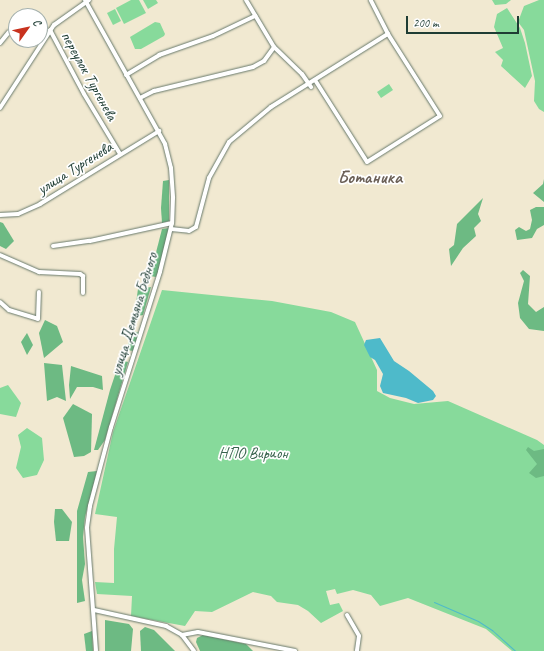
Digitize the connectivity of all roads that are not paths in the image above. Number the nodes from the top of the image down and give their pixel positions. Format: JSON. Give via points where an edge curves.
{"nodes":[{"id":1,"x":246,"y":0,"type":"edge"},
{"id":2,"x":370,"y":0,"type":"edge"},
{"id":3,"x":87,"y":1,"type":"edge"},
{"id":4,"x":255,"y":16,"type":"junction"},
{"id":5,"x":50,"y":30,"type":"junction"},
{"id":6,"x":8,"y":32,"type":"dead end"},
{"id":7,"x":388,"y":34,"type":"junction"},
{"id":8,"x":0,"y":43,"type":"edge"},
{"id":9,"x":274,"y":48,"type":"junction"},
{"id":10,"x":126,"y":75,"type":"junction"},
{"id":11,"x":315,"y":80,"type":"junction"},
{"id":12,"x":310,"y":86,"type":"junction"},
{"id":13,"x":140,"y":98,"type":"junction"},
{"id":14,"x":0,"y":108,"type":"edge"},
{"id":15,"x":159,"y":131,"type":"junction"},
{"id":16,"x":120,"y":154,"type":"junction"},
{"id":17,"x":0,"y":215,"type":"edge"},
{"id":18,"x":172,"y":223,"type":"junction"},
{"id":19,"x":171,"y":229,"type":"junction"},
{"id":20,"x":53,"y":246,"type":"dead end"},
{"id":21,"x":0,"y":255,"type":"edge"},
{"id":22,"x":40,"y":292,"type":"dead end"},
{"id":23,"x":83,"y":293,"type":"dead end"},
{"id":24,"x":0,"y":302,"type":"edge"},
{"id":25,"x":94,"y":610,"type":"junction"},
{"id":26,"x":346,"y":615,"type":"dead end"},
{"id":27,"x":182,"y":635,"type":"junction"},
{"id":28,"x":96,"y":651,"type":"edge"},
{"id":29,"x":194,"y":651,"type":"edge"},
{"id":30,"x":295,"y":651,"type":"edge"},
{"id":31,"x":357,"y":651,"type":"edge"}],
"edges":[{"from":1,"to":4,"type":"street"},
{"from":2,"to":7,"type":"street"},
{"from":3,"to":5,"type":"street","via":[[63,17]]},
{"from":3,"to":10,"type":"street","name":"улица Демьяна Бедного"},
{"from":4,"to":9,"type":"street"},
{"from":4,"to":10,"type":"street","via":[[214,36],[159,54]]},
{"from":5,"to":14,"type":"street"},
{"from":5,"to":16,"type":"street","name":"переулок Тургенева"},
{"from":6,"to":8,"type":"street"},
{"from":7,"to":11,"type":"street"},
{"from":7,"to":11,"type":"street","via":[[440,116],[367,162]]},
{"from":9,"to":12,"type":"street","via":[[302,74]]},
{"from":9,"to":13,"type":"street","via":[[264,61],[253,67],[154,91]]},
{"from":10,"to":13,"type":"street","name":"улица Демьяна Бедного"},
{"from":11,"to":12,"type":"street"},
{"from":12,"to":19,"type":"street","via":[[271,107],[229,142],[209,178],[196,227],[189,231]]},
{"from":13,"to":15,"type":"street","name":"улица Демьяна Бедного"},
{"from":15,"to":16,"type":"street","name":"улица Тургенева"},
{"from":15,"to":18,"type":"street","name":"улица Демьяна Бедного","via":[[168,152],[171,168]]},
{"from":16,"to":17,"type":"street","name":"улица Тургенева","via":[[32,208],[18,214]]},
{"from":18,"to":19,"type":"street","name":"улица Демьяна Бедного"},
{"from":18,"to":20,"type":"street","via":[[90,242]]},
{"from":19,"to":25,"type":"street","name":"улица Демьяна Бедного","via":[[158,282],[112,423],[90,506],[87,528]]},
{"from":21,"to":23,"type":"street","via":[[39,272],[80,274],[83,276]]},
{"from":22,"to":24,"type":"street","via":[[38,319],[9,310]]},
{"from":25,"to":27,"type":"street","via":[[166,626]]},
{"from":25,"to":28,"type":"street","name":"улица Демьяна Бедного"},
{"from":26,"to":31,"type":"street","via":[[359,636]]},
{"from":27,"to":29,"type":"street"},
{"from":27,"to":30,"type":"street","via":[[198,632]]}]}
